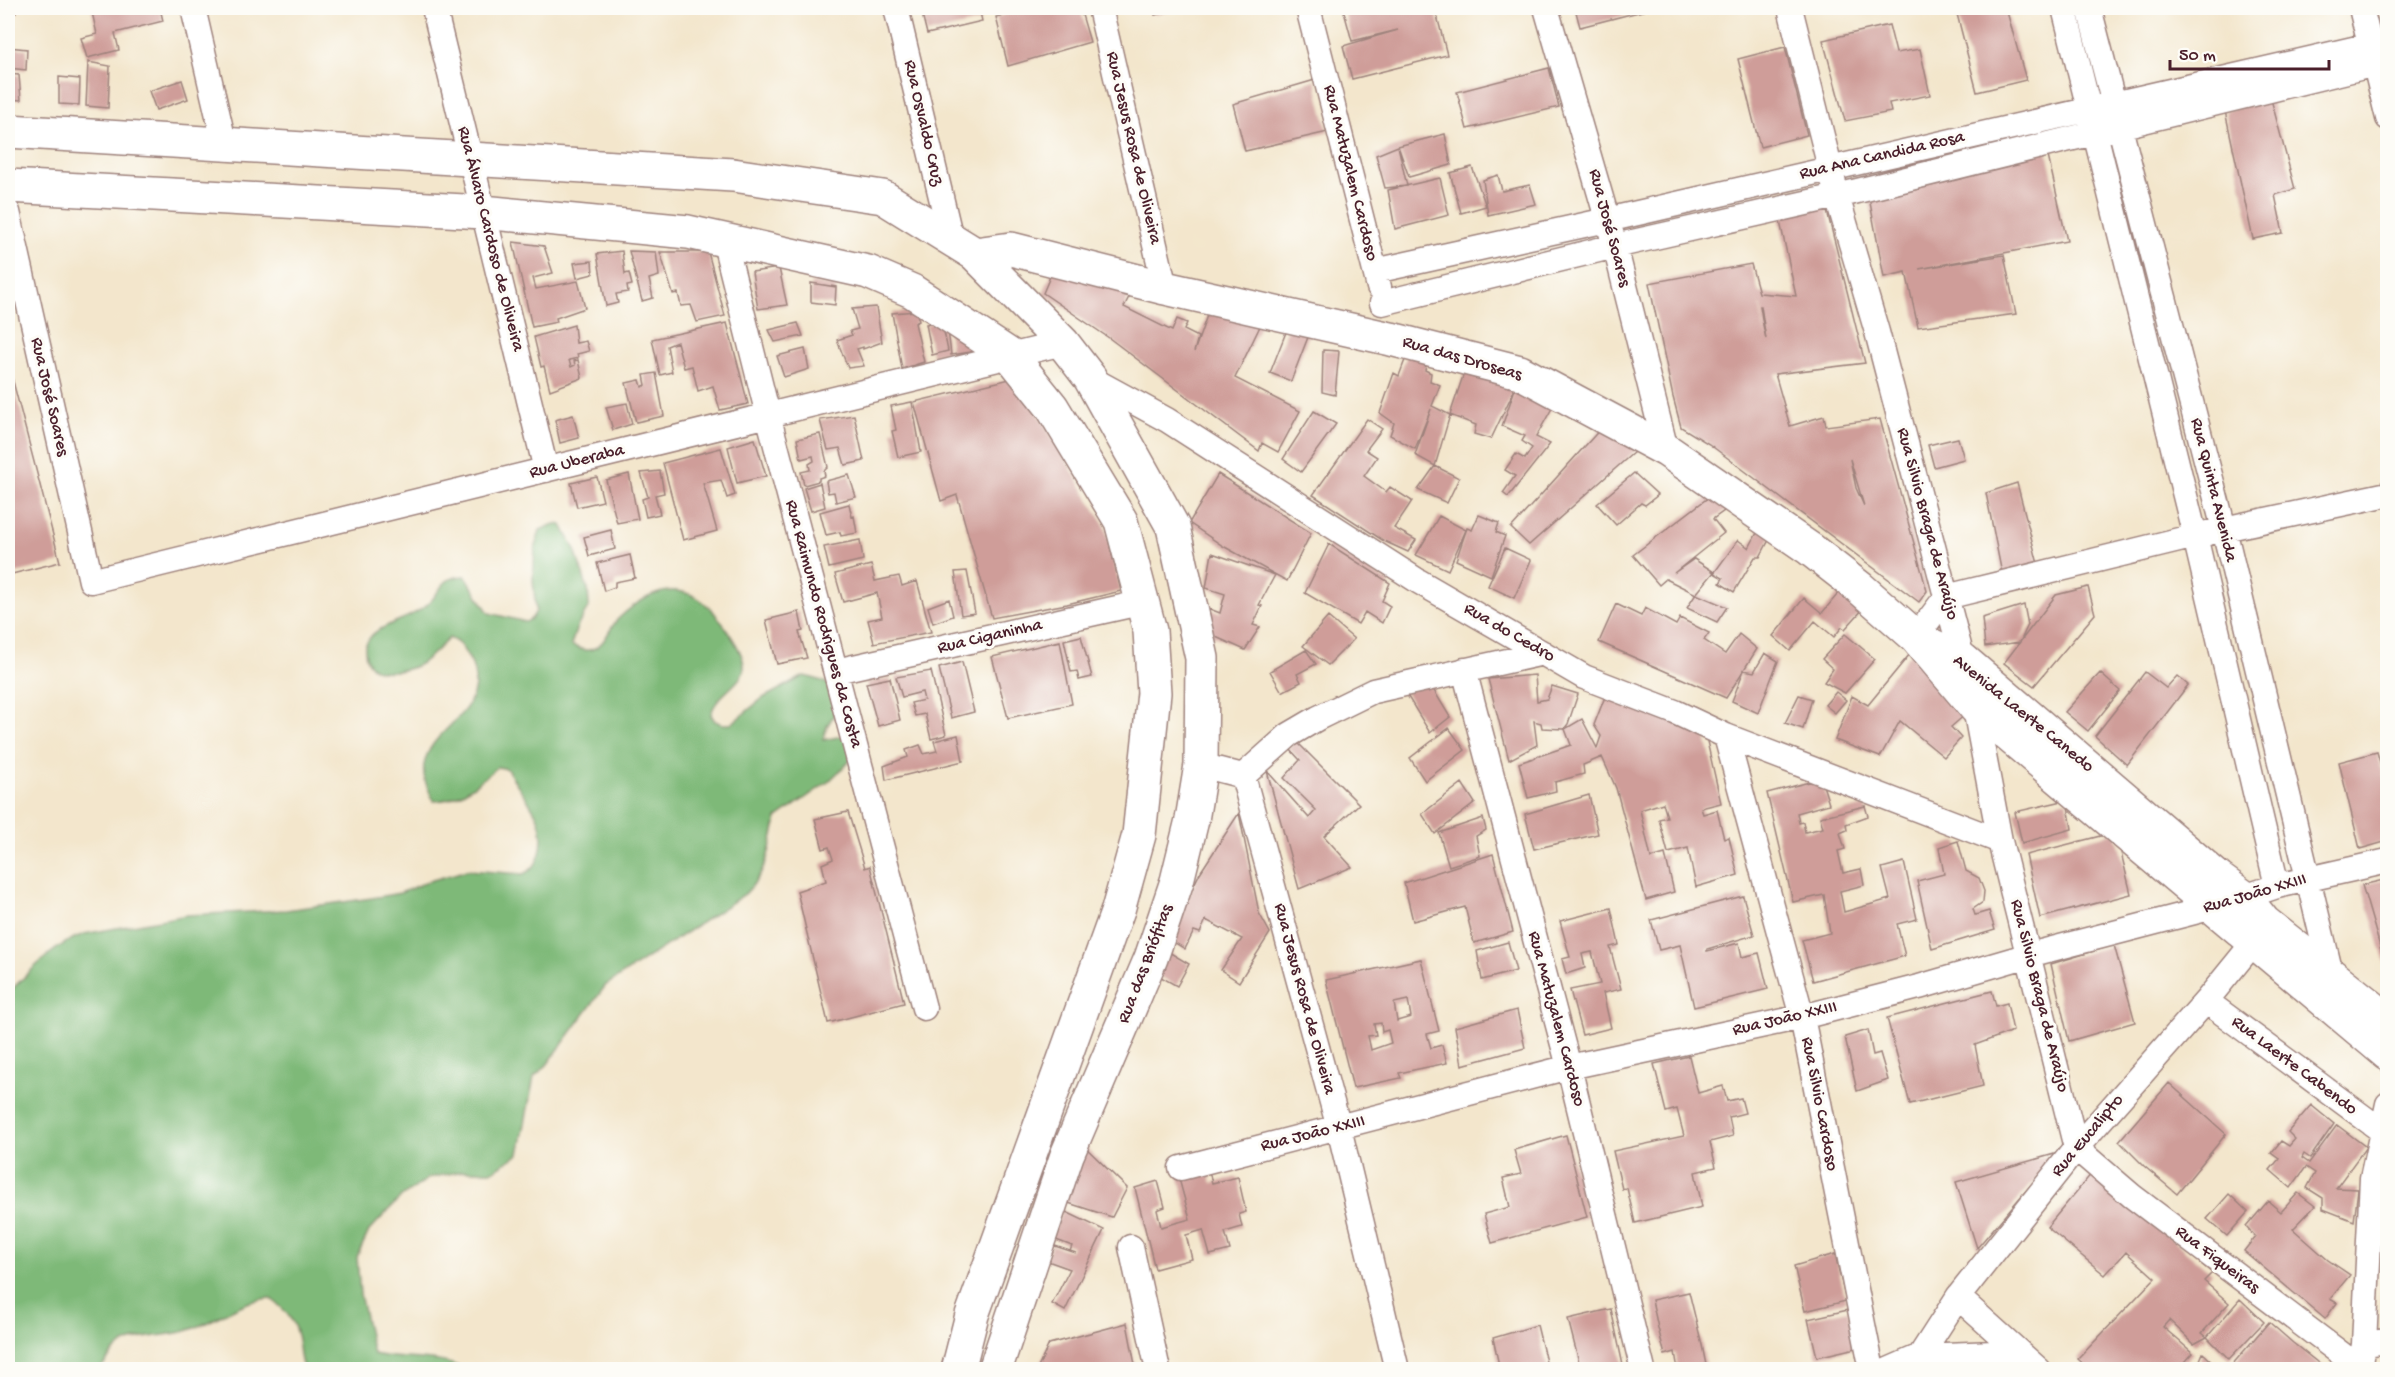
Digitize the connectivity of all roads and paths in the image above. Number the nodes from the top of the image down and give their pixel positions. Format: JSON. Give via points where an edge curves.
{"nodes":[{"id":1,"x":193,"y":8,"type":"edge"},
{"id":2,"x":434,"y":8,"type":"edge"},
{"id":3,"x":896,"y":8,"type":"edge"},
{"id":4,"x":1100,"y":8,"type":"edge"},
{"id":5,"x":1308,"y":8,"type":"edge"},
{"id":6,"x":1545,"y":8,"type":"edge"},
{"id":7,"x":1790,"y":8,"type":"edge"},
{"id":8,"x":2064,"y":8,"type":"edge"},
{"id":9,"x":2089,"y":8,"type":"edge"},
{"id":10,"x":2361,"y":8,"type":"edge"},
{"id":11,"x":2380,"y":53,"type":"edge"},
{"id":12,"x":2116,"y":115,"type":"junction"},
{"id":13,"x":2388,"y":118,"type":"edge"},
{"id":14,"x":2092,"y":121,"type":"junction"},
{"id":15,"x":8,"y":131,"type":"edge"},
{"id":16,"x":224,"y":142,"type":"junction"},
{"id":17,"x":471,"y":159,"type":"junction"},
{"id":18,"x":1830,"y":168,"type":"junction"},
{"id":19,"x":8,"y":186,"type":"edge"},
{"id":20,"x":1837,"y":195,"type":"junction"},
{"id":21,"x":8,"y":212,"type":"edge"},
{"id":22,"x":483,"y":212,"type":"junction"},
{"id":23,"x":1607,"y":220,"type":"junction"},
{"id":24,"x":724,"y":239,"type":"junction"},
{"id":25,"x":963,"y":246,"type":"junction"},
{"id":26,"x":1615,"y":246,"type":"junction"},
{"id":27,"x":1375,"y":271,"type":"junction"},
{"id":28,"x":1166,"y":288,"type":"junction"},
{"id":29,"x":1382,"y":303,"type":"junction"},
{"id":30,"x":1391,"y":339,"type":"junction"},
{"id":31,"x":1063,"y":343,"type":"junction"},
{"id":32,"x":1011,"y":356,"type":"junction"},
{"id":33,"x":1090,"y":378,"type":"junction"},
{"id":34,"x":768,"y":415,"type":"junction"},
{"id":35,"x":1665,"y":450,"type":"junction"},
{"id":36,"x":546,"y":470,"type":"junction"},
{"id":37,"x":2388,"y":494,"type":"edge"},
{"id":38,"x":2224,"y":529,"type":"junction"},
{"id":39,"x":2195,"y":536,"type":"junction"},
{"id":40,"x":91,"y":581,"type":"joint"},
{"id":41,"x":1946,"y":597,"type":"junction"},
{"id":42,"x":1144,"y":602,"type":"junction"},
{"id":43,"x":1916,"y":637,"type":"junction"},
{"id":44,"x":1543,"y":653,"type":"junction"},
{"id":45,"x":1963,"y":660,"type":"junction"},
{"id":46,"x":1464,"y":670,"type":"junction"},
{"id":47,"x":836,"y":671,"type":"junction"},
{"id":48,"x":1976,"y":708,"type":"junction"},
{"id":49,"x":1726,"y":736,"type":"junction"},
{"id":50,"x":1201,"y":765,"type":"junction"},
{"id":51,"x":1243,"y":776,"type":"junction"},
{"id":52,"x":2000,"y":841,"type":"junction"},
{"id":53,"x":1137,"y":842,"type":"junction"},
{"id":54,"x":1184,"y":854,"type":"junction"},
{"id":55,"x":2388,"y":861,"type":"edge"},
{"id":56,"x":2306,"y":879,"type":"junction"},
{"id":57,"x":2277,"y":886,"type":"junction"},
{"id":58,"x":2244,"y":917,"type":"junction"},
{"id":59,"x":2029,"y":955,"type":"junction"},
{"id":60,"x":2331,"y":974,"type":"junction"},
{"id":61,"x":2206,"y":1001,"type":"junction"},
{"id":62,"x":924,"y":1008,"type":"dead end"},
{"id":63,"x":1802,"y":1017,"type":"junction"},
{"id":64,"x":2388,"y":1020,"type":"edge"},
{"id":65,"x":2388,"y":1054,"type":"edge"},
{"id":66,"x":1569,"y":1067,"type":"junction"},
{"id":67,"x":2388,"y":1104,"type":"edge"},
{"id":68,"x":1339,"y":1128,"type":"junction"},
{"id":69,"x":2382,"y":1131,"type":"junction"},
{"id":70,"x":2076,"y":1148,"type":"junction"},
{"id":71,"x":2388,"y":1157,"type":"edge"},
{"id":72,"x":1181,"y":1168,"type":"dead end"},
{"id":73,"x":1131,"y":1247,"type":"dead end"},
{"id":74,"x":1958,"y":1297,"type":"junction"},
{"id":75,"x":2376,"y":1342,"type":"edge"},
{"id":76,"x":2019,"y":1352,"type":"junction"},
{"id":77,"x":1920,"y":1356,"type":"junction"},
{"id":78,"x":2360,"y":1369,"type":"edge"},
{"id":79,"x":958,"y":1370,"type":"edge"},
{"id":80,"x":995,"y":1370,"type":"edge"},
{"id":81,"x":1158,"y":1370,"type":"edge"},
{"id":82,"x":1397,"y":1370,"type":"edge"},
{"id":83,"x":1643,"y":1370,"type":"edge"},
{"id":84,"x":1872,"y":1370,"type":"edge"},
{"id":85,"x":1888,"y":1370,"type":"edge"},
{"id":86,"x":2039,"y":1370,"type":"edge"}],
"edges":[{"from":1,"to":16,"type":"street"},
{"from":2,"to":17,"type":"street","name":"Rua Álvaro Cardoso de Oliveira"},
{"from":3,"to":25,"type":"street","name":"Rua Osvaldo Cruz"},
{"from":4,"to":28,"type":"street","name":"Rua Jesus Rosa de Oliveira"},
{"from":5,"to":27,"type":"street","name":"Rua Matuzalem Cardoso"},
{"from":6,"to":23,"type":"street","name":"Rua José Soares"},
{"from":7,"to":18,"type":"street","name":"Rua Silvio Braga de Araújo"},
{"from":8,"to":14,"type":"street","name":"Rua Quinta Avenida"},
{"from":9,"to":12,"type":"street","name":"Rua Quinta Avenida"},
{"from":10,"to":11,"type":"street"},
{"from":11,"to":12,"type":"street","name":"Rua Ana Candida Rosa"},
{"from":11,"to":13,"type":"street"},
{"from":12,"to":14,"type":"street","name":"Rua Ana Candida Rosa"},
{"from":12,"to":38,"type":"street","name":"Rua Quinta Avenida"},
{"from":14,"to":18,"type":"street","name":"Rua Ana Candida Rosa"},
{"from":14,"to":20,"type":"street","name":"Rua Ana Candida Rosa"},
{"from":14,"to":39,"type":"street","name":"Rua Quinta Avenida"},
{"from":15,"to":16,"type":"street","name":"Rua do Cedro"},
{"from":16,"to":17,"type":"street","name":"Rua do Cedro"},
{"from":17,"to":22,"type":"street","name":"Rua Álvaro Cardoso de Oliveira"},
{"from":17,"to":25,"type":"street","name":"Rua do Cedro","via":[[733,175],[883,197]]},
{"from":18,"to":20,"type":"street","name":"Rua Silvio Braga de Araújo"},
{"from":18,"to":23,"type":"street","name":"Rua Ana Candida Rosa"},
{"from":19,"to":22,"type":"street"},
{"from":20,"to":26,"type":"street","name":"Rua Ana Candida Rosa"},
{"from":20,"to":41,"type":"street","name":"Rua Silvio Braga de Araújo"},
{"from":21,"to":40,"type":"street","name":"Rua José Soares"},
{"from":22,"to":24,"type":"street"},
{"from":22,"to":36,"type":"street","name":"Rua Álvaro Cardoso de Oliveira"},
{"from":23,"to":26,"type":"street","name":"Rua José Soares"},
{"from":23,"to":27,"type":"street","name":"Rua Ana Candida Rosa"},
{"from":24,"to":32,"type":"street","via":[[868,272],[912,291]]},
{"from":24,"to":34,"type":"street","name":"Rua Raimundo Rodrigues da Costa"},
{"from":25,"to":28,"type":"street","name":"Rua das Droseas","via":[[1011,249]]},
{"from":25,"to":31,"type":"street","name":"Rua do Cedro"},
{"from":26,"to":29,"type":"street","name":"Rua Ana Candida Rosa"},
{"from":26,"to":35,"type":"street","name":"Rua José Soares"},
{"from":27,"to":29,"type":"street","name":"Rua Matuzalem Cardoso"},
{"from":28,"to":30,"type":"street","name":"Rua das Droseas"},
{"from":29,"to":30,"type":"street","name":"Rua Matuzalem Cardoso"},
{"from":30,"to":35,"type":"street","name":"Rua das Droseas","via":[[1520,372]]},
{"from":31,"to":32,"type":"street","name":"Rua Uberaba"},
{"from":31,"to":33,"type":"street","name":"Rua do Cedro"},
{"from":32,"to":34,"type":"street","name":"Rua Uberaba"},
{"from":32,"to":42,"type":"street","via":[[1052,407],[1121,521]]},
{"from":33,"to":44,"type":"street","name":"Rua do Cedro","via":[[1167,420],[1418,581]]},
{"from":33,"to":50,"type":"street","name":"Rua das Briófitas","via":[[1173,527],[1202,658]]},
{"from":34,"to":36,"type":"street","name":"Rua Uberaba"},
{"from":34,"to":47,"type":"street","name":"Rua Raimundo Rodrigues da Costa"},
{"from":35,"to":43,"type":"street","name":"Rua das Droseas","via":[[1810,549]]},
{"from":36,"to":40,"type":"street","name":"Rua Uberaba"},
{"from":37,"to":38,"type":"street"},
{"from":38,"to":39,"type":"street"},
{"from":38,"to":56,"type":"street","name":"Rua Quinta Avenida"},
{"from":39,"to":41,"type":"street"},
{"from":39,"to":57,"type":"street","name":"Rua Quinta Avenida"},
{"from":41,"to":43,"type":"street"},
{"from":41,"to":45,"type":"street","name":"Rua Silvio Braga de Araújo"},
{"from":42,"to":47,"type":"street","name":"Rua Ciganinha"},
{"from":42,"to":53,"type":"street","via":[[1154,693]]},
{"from":43,"to":45,"type":"street","name":"Avenida Laerte Canedo"},
{"from":43,"to":48,"type":"street","name":"Avenida Laerte Canedo"},
{"from":44,"to":46,"type":"street"},
{"from":44,"to":49,"type":"street","name":"Rua do Cedro","via":[[1584,677]]},
{"from":45,"to":48,"type":"street","name":"Rua Silvio Braga de Araújo"},
{"from":45,"to":58,"type":"street","name":"Avenida Laerte Canedo","via":[[2219,879]]},
{"from":46,"to":51,"type":"street","via":[[1373,691],[1347,703],[1289,735]]},
{"from":46,"to":66,"type":"street","name":"Rua Matuzalem Cardoso"},
{"from":47,"to":62,"type":"street","name":"Rua Raimundo Rodrigues da Costa"},
{"from":48,"to":52,"type":"street","name":"Rua Silvio Braga de Araújo"},
{"from":48,"to":58,"type":"street","name":"Avenida Laerte Canedo"},
{"from":49,"to":52,"type":"street","name":"Rua do Cedro"},
{"from":49,"to":63,"type":"street","name":"Rua Silvio Cardoso"},
{"from":50,"to":51,"type":"street"},
{"from":50,"to":54,"type":"street","name":"Rua das Briófitas"},
{"from":51,"to":68,"type":"street","name":"Rua Jesus Rosa de Oliveira"},
{"from":52,"to":59,"type":"street","name":"Rua Silvio Braga de Araújo"},
{"from":53,"to":54,"type":"street"},
{"from":53,"to":79,"type":"street","via":[[1118,910],[972,1315]]},
{"from":54,"to":80,"type":"street","name":"Rua das Briófitas","via":[[1151,958],[1067,1155]]},
{"from":55,"to":56,"type":"street","name":"Rua João XXIII"},
{"from":56,"to":57,"type":"street","name":"Rua João XXIII"},
{"from":56,"to":60,"type":"street","name":"Rua Quinta Avenida"},
{"from":57,"to":58,"type":"street","name":"Rua João XXIII"},
{"from":58,"to":59,"type":"street","name":"Rua João XXIII"},
{"from":58,"to":60,"type":"street","name":"Avenida Laerte Canedo"},
{"from":58,"to":61,"type":"street","name":"Rua Eucalipto"},
{"from":58,"to":65,"type":"street","name":"Avenida Laerte Canedo"},
{"from":59,"to":63,"type":"street","name":"Rua João XXIII"},
{"from":59,"to":70,"type":"street","name":"Rua Silvio Braga de Araújo"},
{"from":60,"to":64,"type":"street","name":"Avenida Laerte Canedo"},
{"from":61,"to":69,"type":"street","name":"Rua Laerte Cabendo"},
{"from":61,"to":70,"type":"street","name":"Rua Eucalipto"},
{"from":63,"to":66,"type":"street","name":"Rua João XXIII"},
{"from":63,"to":84,"type":"street","name":"Rua Silvio Cardoso"},
{"from":66,"to":68,"type":"street","name":"Rua João XXIII"},
{"from":66,"to":83,"type":"street","name":"Rua Matuzalem Cardoso"},
{"from":67,"to":69,"type":"street"},
{"from":68,"to":72,"type":"street","name":"Rua João XXIII"},
{"from":68,"to":82,"type":"street","name":"Rua Jesus Rosa de Oliveira"},
{"from":69,"to":71,"type":"street"},
{"from":69,"to":75,"type":"street","via":[[2372,1178]]},
{"from":70,"to":74,"type":"street","name":"Rua Eucalipto"},
{"from":70,"to":78,"type":"street","name":"Rua Fiqueiras","via":[[2132,1196]]},
{"from":73,"to":81,"type":"street"},
{"from":74,"to":76,"type":"street"},
{"from":74,"to":77,"type":"street","name":"Rua Eucalipto"},
{"from":75,"to":78,"type":"street"},
{"from":76,"to":77,"type":"street"},
{"from":76,"to":86,"type":"street"},
{"from":77,"to":85,"type":"street"}]}
